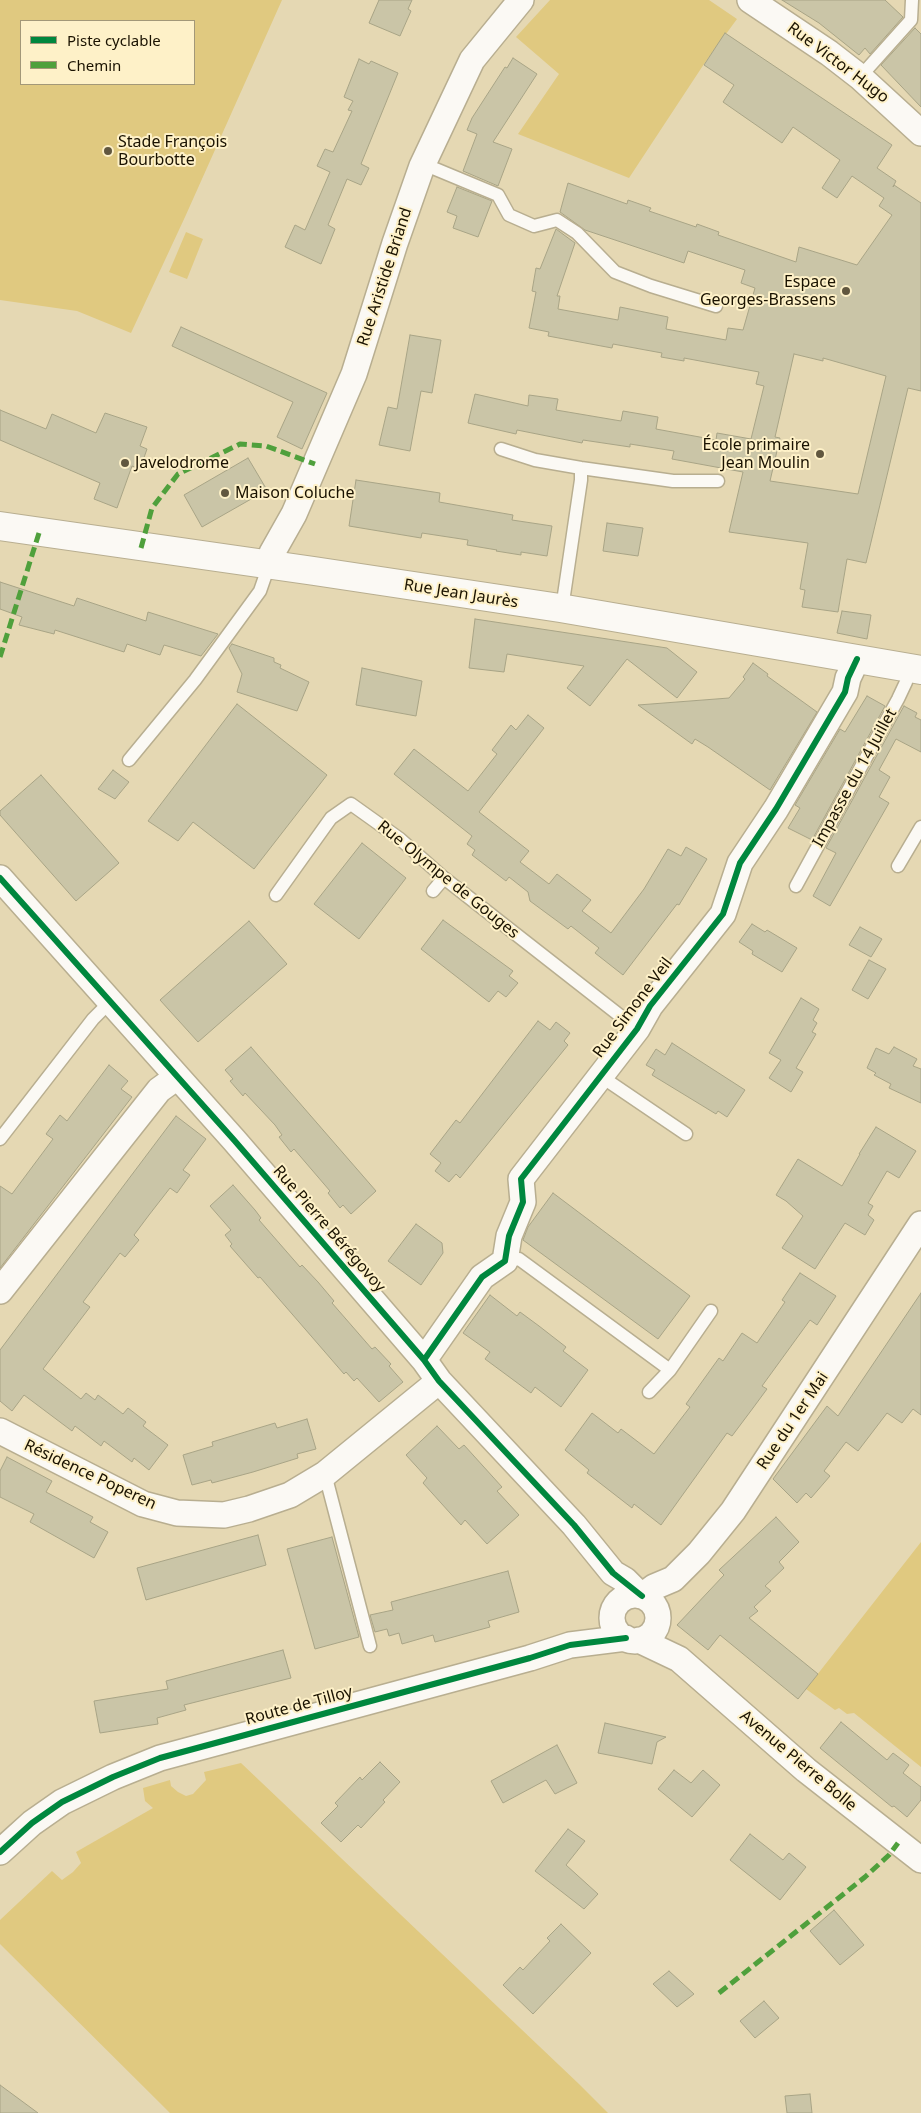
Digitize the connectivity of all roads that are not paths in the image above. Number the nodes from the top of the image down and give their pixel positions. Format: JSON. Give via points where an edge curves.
{"nodes":[{"id":1,"x":521,"y":0,"type":"edge"},
{"id":2,"x":750,"y":0,"type":"edge"},
{"id":3,"x":912,"y":0,"type":"edge"},
{"id":4,"x":860,"y":76,"type":"junction"},
{"id":5,"x":921,"y":132,"type":"edge"},
{"id":6,"x":422,"y":166,"type":"junction"},
{"id":7,"x":716,"y":306,"type":"dead end"},
{"id":8,"x":500,"y":449,"type":"dead end"},
{"id":9,"x":581,"y":468,"type":"junction"},
{"id":10,"x":718,"y":481,"type":"dead end"},
{"id":11,"x":0,"y":526,"type":"edge"},
{"id":12,"x":269,"y":565,"type":"junction"},
{"id":13,"x":560,"y":608,"type":"junction"},
{"id":14,"x":857,"y":659,"type":"junction"},
{"id":15,"x":914,"y":669,"type":"edge"},
{"id":16,"x":129,"y":760,"type":"dead end"},
{"id":17,"x":921,"y":827,"type":"edge"},
{"id":18,"x":898,"y":866,"type":"dead end"},
{"id":19,"x":0,"y":878,"type":"edge"},
{"id":20,"x":444,"y":878,"type":"junction"},
{"id":21,"x":796,"y":886,"type":"dead end"},
{"id":22,"x":433,"y":891,"type":"dead end"},
{"id":23,"x":276,"y":895,"type":"dead end"},
{"id":24,"x":110,"y":1002,"type":"junction"},
{"id":25,"x":637,"y":1029,"type":"junction"},
{"id":26,"x":599,"y":1075,"type":"junction"},
{"id":27,"x":177,"y":1077,"type":"junction"},
{"id":28,"x":686,"y":1134,"type":"dead end"},
{"id":29,"x":0,"y":1139,"type":"edge"},
{"id":30,"x":921,"y":1224,"type":"edge"},
{"id":31,"x":505,"y":1261,"type":"junction"},
{"id":32,"x":0,"y":1291,"type":"edge"},
{"id":33,"x":711,"y":1311,"type":"dead end"},
{"id":34,"x":424,"y":1360,"type":"junction"},
{"id":35,"x":670,"y":1370,"type":"junction"},
{"id":36,"x":439,"y":1381,"type":"junction"},
{"id":37,"x":649,"y":1392,"type":"dead end"},
{"id":38,"x":0,"y":1431,"type":"edge"},
{"id":39,"x":325,"y":1474,"type":"junction"},
{"id":40,"x":613,"y":1573,"type":"junction"},
{"id":41,"x":641,"y":1595,"type":"junction"},
{"id":42,"x":614,"y":1610,"type":"junction"},
{"id":43,"x":658,"y":1619,"type":"junction"},
{"id":44,"x":632,"y":1640,"type":"junction"},
{"id":45,"x":570,"y":1645,"type":"junction"},
{"id":46,"x":370,"y":1646,"type":"dead end"},
{"id":47,"x":679,"y":1658,"type":"junction"},
{"id":48,"x":0,"y":1852,"type":"edge"},
{"id":49,"x":921,"y":1860,"type":"edge"}],
"edges":[{"from":1,"to":6,"type":"street","name":"Rue Aristide Briand","via":[[472,60]]},
{"from":2,"to":4,"type":"street","name":"Rue Victor Hugo"},
{"from":3,"to":4,"type":"lane","via":[[911,20]]},
{"from":4,"to":5,"type":"street","name":"Rue Victor Hugo"},
{"from":6,"to":7,"type":"lane","via":[[498,195],[509,215],[534,226],[557,220],[578,233],[615,272]]},
{"from":6,"to":12,"type":"street","name":"Rue Aristide Briand","via":[[394,243],[354,374]]},
{"from":8,"to":9,"type":"lane"},
{"from":9,"to":10,"type":"lane","via":[[673,480]]},
{"from":9,"to":13,"type":"lane"},
{"from":11,"to":12,"type":"main road","name":"Rue Jean Jaurès"},
{"from":12,"to":13,"type":"main road","name":"Rue Jean Jaurès"},
{"from":12,"to":16,"type":"lane","via":[[260,591],[195,680]]},
{"from":13,"to":14,"type":"main road","name":"Rue Jean Jaurès"},
{"from":14,"to":15,"type":"main road","name":"Rue Jean Jaurès"},
{"from":14,"to":25,"type":"street","name":"Rue Simone Veil","via":[[845,692],[740,863],[723,914],[650,1006]]},
{"from":15,"to":21,"type":"lane","name":"Impasse du 14 Juillet"},
{"from":17,"to":18,"type":"lane"},
{"from":19,"to":24,"type":"street","name":"Rue Pierre Bérégovoy"},
{"from":20,"to":22,"type":"lane"},
{"from":20,"to":23,"type":"lane","name":"Rue Olympe de Gouges","via":[[400,839],[351,804],[331,818]]},
{"from":20,"to":25,"type":"lane","name":"Rue Olympe de Gouges"},
{"from":24,"to":27,"type":"street","name":"Rue Pierre Bérégovoy"},
{"from":24,"to":29,"type":"lane","via":[[93,1019]]},
{"from":25,"to":26,"type":"street","name":"Rue Simone Veil"},
{"from":26,"to":28,"type":"lane"},
{"from":26,"to":31,"type":"street","name":"Rue Simone Veil","via":[[521,1179],[523,1202],[509,1236]]},
{"from":27,"to":32,"type":"street","via":[[160,1090]]},
{"from":27,"to":34,"type":"street","name":"Rue Pierre Bérégovoy"},
{"from":30,"to":41,"type":"street","name":"Rue du 1er Mai","via":[[733,1511],[673,1579]]},
{"from":31,"to":34,"type":"street","via":[[482,1277]]},
{"from":31,"to":35,"type":"lane","via":[[519,1259]]},
{"from":33,"to":35,"type":"lane"},
{"from":34,"to":36,"type":"street","name":"Rue Pierre Bérégovoy"},
{"from":35,"to":37,"type":"lane"},
{"from":36,"to":39,"type":"street","name":"Résidence Poperen"},
{"from":36,"to":40,"type":"street","name":"Rue Pierre Bérégovoy","via":[[574,1525]]},
{"from":38,"to":39,"type":"street","name":"Résidence Poperen","via":[[143,1504],[177,1513],[224,1515],[249,1509],[290,1495]]},
{"from":39,"to":46,"type":"lane"},
{"from":40,"to":41,"type":"street","name":"Rue Pierre Bérégovoy"},
{"from":40,"to":42,"type":"street"},
{"from":41,"to":42,"type":"street","via":[[622,1599]]},
{"from":41,"to":43,"type":"street","via":[[656,1607]]},
{"from":42,"to":44,"type":"street","via":[[613,1624],[618,1633]]},
{"from":42,"to":45,"type":"street","name":"Route de Tilloy","via":[[600,1625]]},
{"from":43,"to":44,"type":"street","via":[[652,1633]]},
{"from":43,"to":47,"type":"street","name":"Avenue Pierre Bolle"},
{"from":44,"to":45,"type":"street","name":"Route de Tilloy"},
{"from":44,"to":47,"type":"street","name":"Avenue Pierre Bolle"},
{"from":45,"to":48,"type":"street","name":"Route de Tilloy","via":[[160,1758],[62,1802]]},
{"from":47,"to":49,"type":"street","name":"Avenue Pierre Bolle","via":[[806,1770]]}]}
